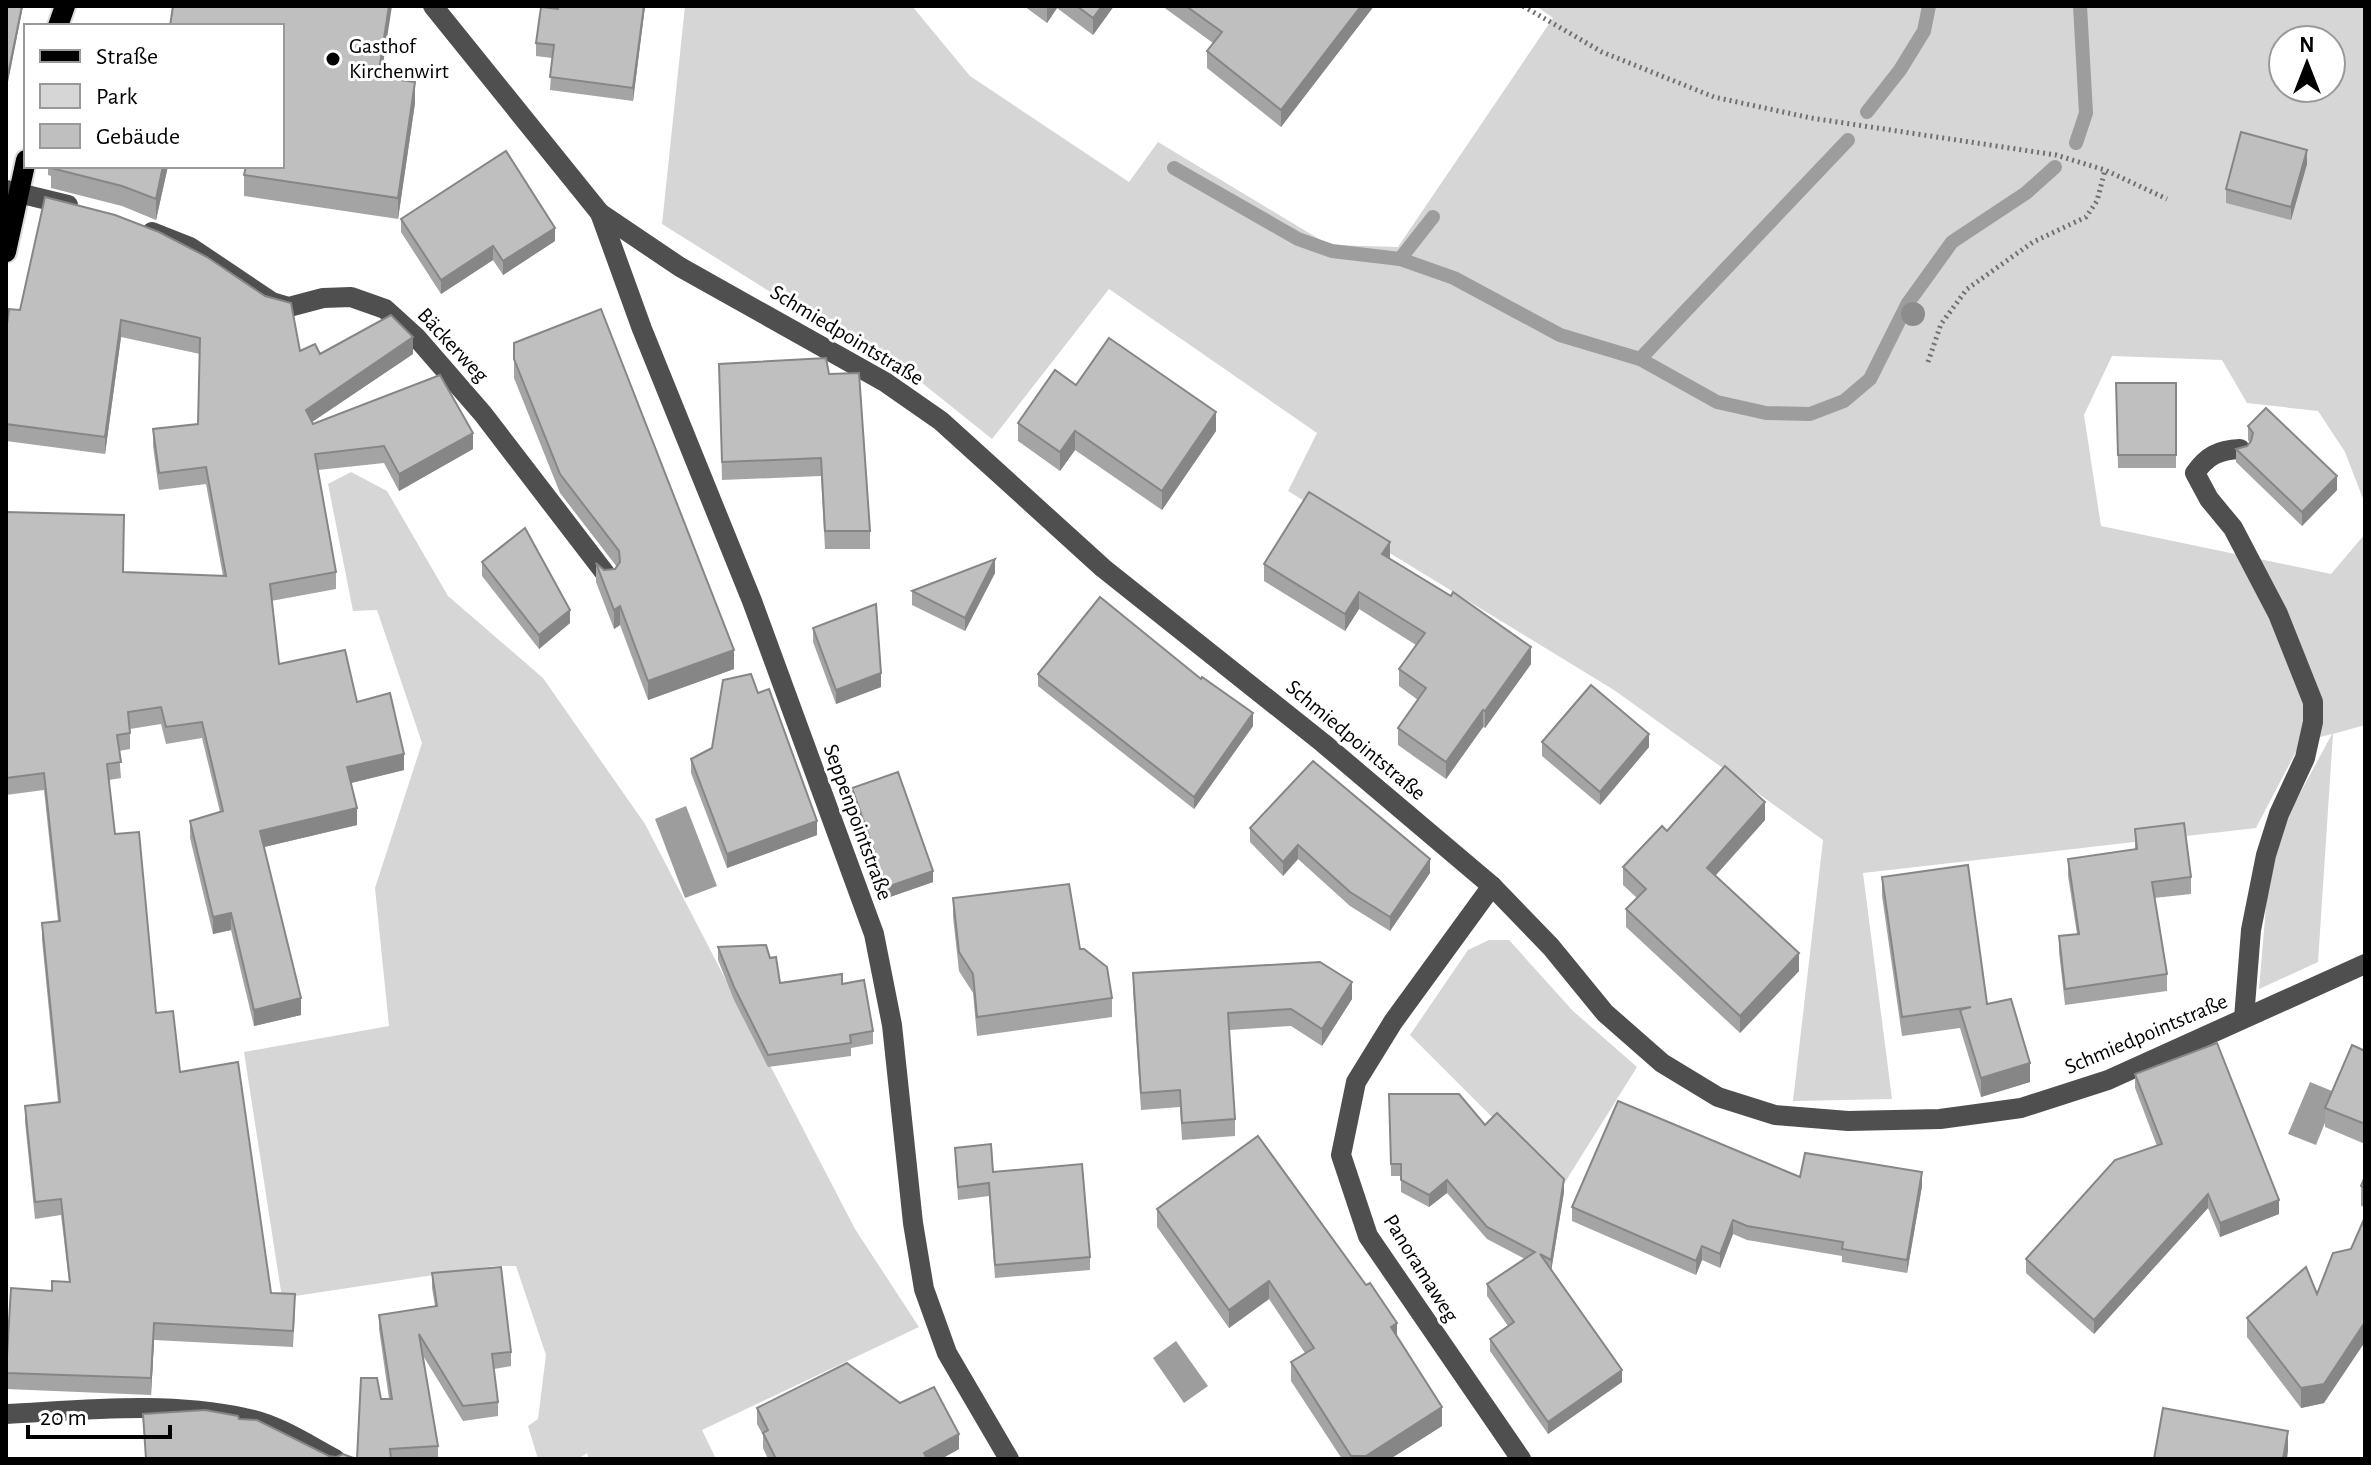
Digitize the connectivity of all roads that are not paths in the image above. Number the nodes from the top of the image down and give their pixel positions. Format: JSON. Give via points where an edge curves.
{"nodes":[{"id":1,"x":433,"y":6,"type":"edge"},
{"id":2,"x":24,"y":164,"type":"edge"},
{"id":3,"x":12,"y":191,"type":"edge"},
{"id":4,"x":90,"y":211,"type":"edge"},
{"id":5,"x":600,"y":213,"type":"junction"},
{"id":6,"x":133,"y":224,"type":"edge"},
{"id":7,"x":6,"y":252,"type":"edge"},
{"id":8,"x":2240,"y":449,"type":"edge"},
{"id":9,"x":608,"y":577,"type":"edge"},
{"id":10,"x":1492,"y":886,"type":"junction"},
{"id":11,"x":2365,"y":964,"type":"edge"},
{"id":12,"x":2244,"y":1018,"type":"junction"},
{"id":13,"x":6,"y":1414,"type":"edge"},
{"id":14,"x":335,"y":1459,"type":"edge"},
{"id":15,"x":1009,"y":1459,"type":"edge"},
{"id":16,"x":1521,"y":1459,"type":"edge"}],
"edges":[{"from":1,"to":5,"type":"street","name":"Schmiedpointstraße"},
{"from":2,"to":3,"type":"main road"},
{"from":3,"to":4,"type":"street"},
{"from":3,"to":7,"type":"main road"},
{"from":5,"to":10,"type":"street","name":"Schmiedpointstraße","via":[[680,267],[885,382],[941,421],[1103,568]]},
{"from":5,"to":15,"type":"street","name":"Seppenpointstraße","via":[[752,601],[874,934],[892,1025],[924,1289],[947,1353]]},
{"from":6,"to":9,"type":"street","name":"Bäckerweg","via":[[190,247],[272,302],[289,307],[351,297],[385,309],[483,414]]},
{"from":8,"to":12,"type":"street","via":[[2222,449],[2205,458],[2195,473],[2233,528],[2278,614],[2313,702],[2305,758],[2266,855],[2251,930]]},
{"from":10,"to":12,"type":"street","name":"Schmiedpointstraße","via":[[1605,1013],[1662,1063],[1718,1097],[1775,1115],[1848,1121],[1940,1119],[2021,1108],[2108,1080]]},
{"from":10,"to":16,"type":"street","name":"Panoramaweg","via":[[1356,1082],[1341,1155],[1368,1236]]},
{"from":11,"to":12,"type":"street","name":"Schmiedpointstraße"},
{"from":13,"to":14,"type":"street","via":[[198,1410],[248,1418]]}]}
